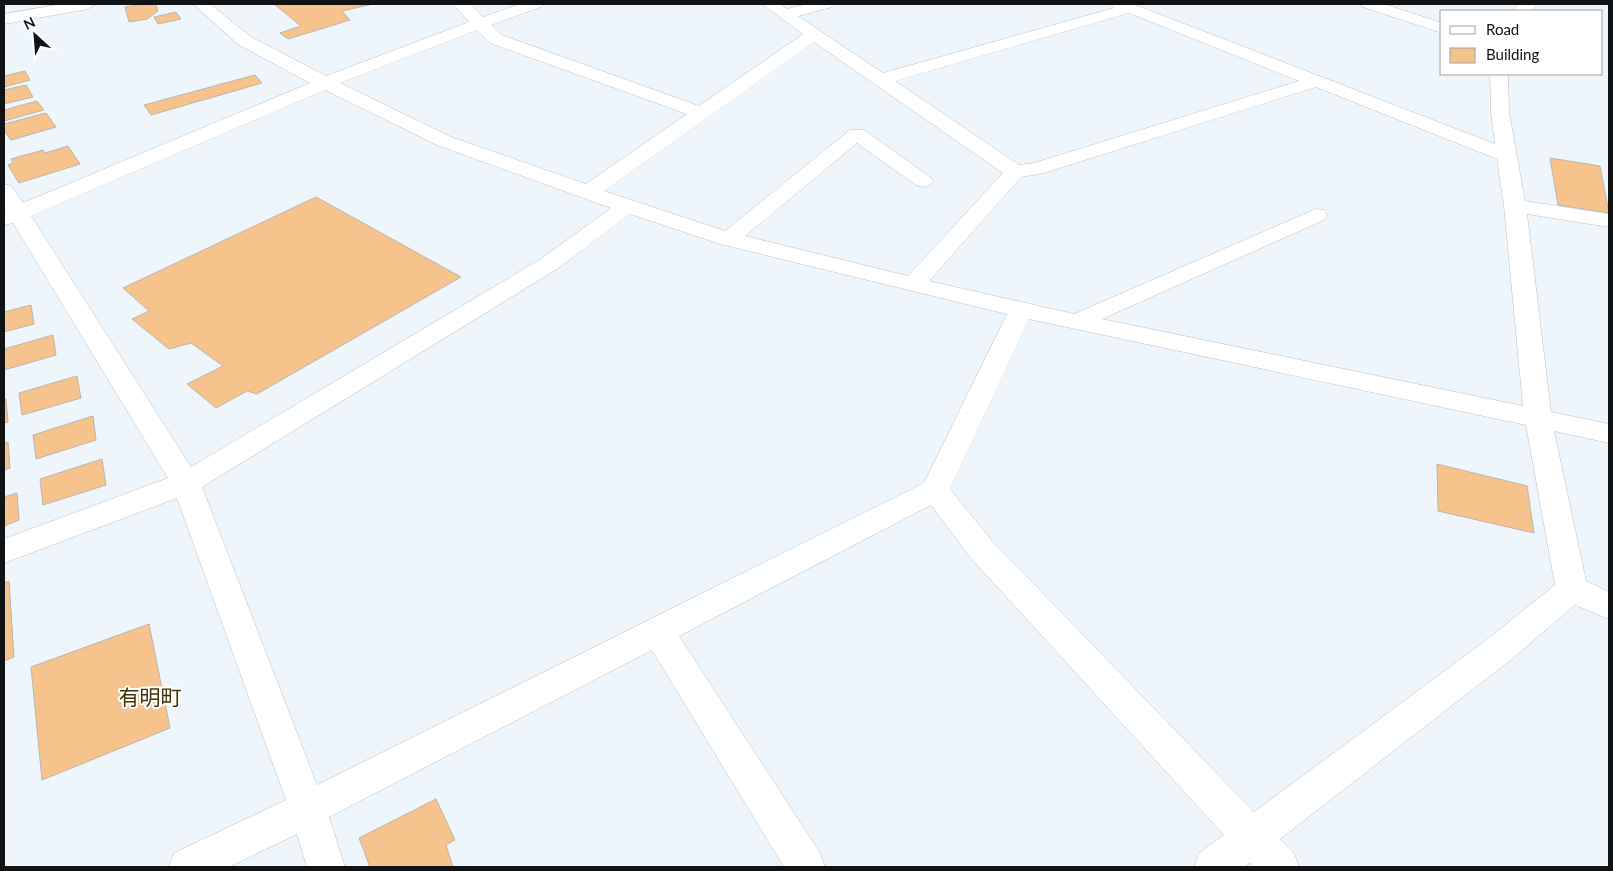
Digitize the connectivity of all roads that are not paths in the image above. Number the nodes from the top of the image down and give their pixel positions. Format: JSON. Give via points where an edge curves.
{"nodes":[{"id":1,"x":88,"y":4,"type":"edge"},
{"id":2,"x":201,"y":4,"type":"edge"},
{"id":3,"x":461,"y":4,"type":"edge"},
{"id":4,"x":535,"y":4,"type":"edge"},
{"id":5,"x":826,"y":4,"type":"edge"},
{"id":6,"x":1369,"y":4,"type":"edge"},
{"id":7,"x":1125,"y":6,"type":"edge"},
{"id":8,"x":778,"y":9,"type":"edge"},
{"id":9,"x":4,"y":19,"type":"edge"},
{"id":10,"x":479,"y":23,"type":"junction"},
{"id":11,"x":1440,"y":27,"type":"edge"},
{"id":12,"x":814,"y":34,"type":"junction"},
{"id":13,"x":1499,"y":75,"type":"edge"},
{"id":14,"x":879,"y":80,"type":"junction"},
{"id":15,"x":1314,"y":82,"type":"junction"},
{"id":16,"x":327,"y":83,"type":"junction"},
{"id":17,"x":701,"y":113,"type":"junction"},
{"id":18,"x":1508,"y":156,"type":"junction"},
{"id":19,"x":1015,"y":172,"type":"junction"},
{"id":20,"x":923,"y":181,"type":"dead end"},
{"id":21,"x":4,"y":190,"type":"edge"},
{"id":22,"x":589,"y":192,"type":"junction"},
{"id":23,"x":627,"y":206,"type":"junction"},
{"id":24,"x":1515,"y":206,"type":"junction"},
{"id":25,"x":1316,"y":215,"type":"dead end"},
{"id":26,"x":11,"y":216,"type":"edge"},
{"id":27,"x":1609,"y":220,"type":"edge"},
{"id":28,"x":728,"y":239,"type":"junction"},
{"id":29,"x":913,"y":284,"type":"junction"},
{"id":30,"x":1021,"y":310,"type":"junction"},
{"id":31,"x":1078,"y":321,"type":"junction"},
{"id":32,"x":1538,"y":418,"type":"junction"},
{"id":33,"x":1609,"y":433,"type":"edge"},
{"id":34,"x":186,"y":483,"type":"junction"},
{"id":35,"x":935,"y":490,"type":"junction"},
{"id":36,"x":4,"y":551,"type":"edge"},
{"id":37,"x":1572,"y":590,"type":"junction"},
{"id":38,"x":1609,"y":606,"type":"edge"},
{"id":39,"x":658,"y":630,"type":"junction"},
{"id":40,"x":308,"y":809,"type":"junction"},
{"id":41,"x":1252,"y":839,"type":"junction"},
{"id":42,"x":188,"y":867,"type":"edge"},
{"id":43,"x":326,"y":867,"type":"edge"},
{"id":44,"x":806,"y":867,"type":"edge"},
{"id":45,"x":1213,"y":867,"type":"edge"},
{"id":46,"x":1280,"y":867,"type":"edge"}],
"edges":[{"from":1,"to":9,"type":"street"},
{"from":2,"to":16,"type":"street","via":[[245,40]]},
{"from":3,"to":10,"type":"street"},
{"from":4,"to":10,"type":"street"},
{"from":5,"to":8,"type":"street"},
{"from":6,"to":11,"type":"street"},
{"from":7,"to":14,"type":"street"},
{"from":7,"to":15,"type":"street"},
{"from":8,"to":12,"type":"street"},
{"from":10,"to":16,"type":"street"},
{"from":10,"to":17,"type":"street","via":[[496,39]]},
{"from":12,"to":14,"type":"street"},
{"from":12,"to":17,"type":"street"},
{"from":13,"to":18,"type":"street","via":[[1500,112]]},
{"from":14,"to":19,"type":"street"},
{"from":15,"to":18,"type":"street"},
{"from":15,"to":19,"type":"street","via":[[1037,169]]},
{"from":16,"to":22,"type":"street","via":[[444,140]]},
{"from":16,"to":26,"type":"street"},
{"from":17,"to":22,"type":"street"},
{"from":18,"to":24,"type":"street"},
{"from":19,"to":29,"type":"street"},
{"from":20,"to":28,"type":"street","via":[[858,134]]},
{"from":21,"to":26,"type":"street"},
{"from":22,"to":23,"type":"street"},
{"from":23,"to":28,"type":"street"},
{"from":23,"to":34,"type":"street","via":[[549,264]]},
{"from":24,"to":27,"type":"street"},
{"from":24,"to":32,"type":"street"},
{"from":25,"to":31,"type":"street"},
{"from":26,"to":34,"type":"street"},
{"from":28,"to":29,"type":"street"},
{"from":29,"to":30,"type":"street"},
{"from":30,"to":31,"type":"street"},
{"from":30,"to":35,"type":"street"},
{"from":31,"to":32,"type":"street"},
{"from":32,"to":33,"type":"street"},
{"from":32,"to":37,"type":"street"},
{"from":34,"to":36,"type":"street"},
{"from":34,"to":40,"type":"street"},
{"from":35,"to":39,"type":"street"},
{"from":35,"to":41,"type":"street","via":[[981,549]]},
{"from":37,"to":38,"type":"street"},
{"from":37,"to":41,"type":"street"},
{"from":39,"to":40,"type":"street"},
{"from":39,"to":44,"type":"street"},
{"from":40,"to":42,"type":"street"},
{"from":40,"to":43,"type":"street"},
{"from":41,"to":45,"type":"street"},
{"from":41,"to":46,"type":"street"}]}
